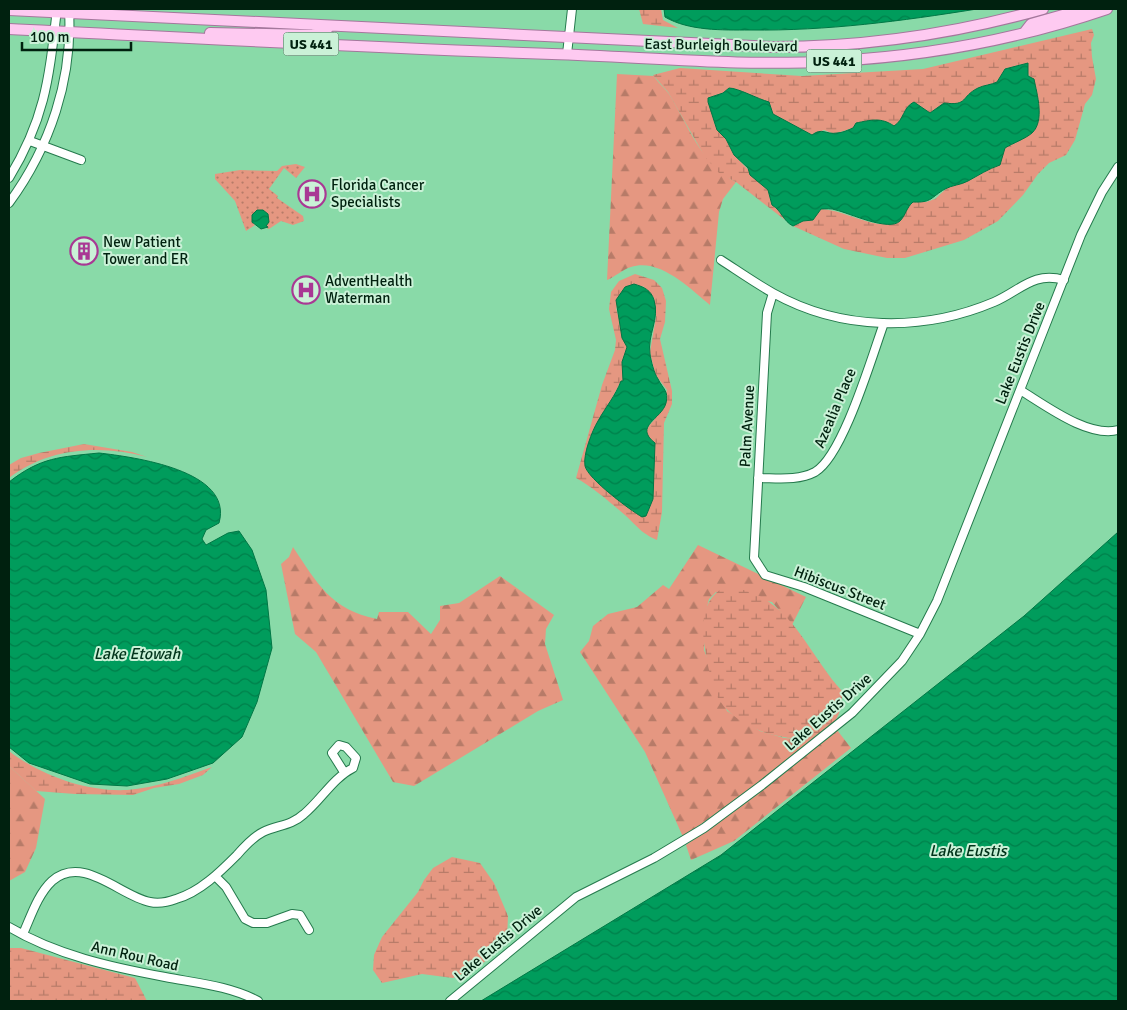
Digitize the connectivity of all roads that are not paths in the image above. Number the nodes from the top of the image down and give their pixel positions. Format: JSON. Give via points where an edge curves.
{"nodes":[{"id":1,"x":572,"y":9,"type":"edge"},
{"id":2,"x":1043,"y":9,"type":"edge"},
{"id":3,"x":1084,"y":9,"type":"edge"},
{"id":4,"x":1107,"y":9,"type":"edge"},
{"id":5,"x":9,"y":10,"type":"edge"},
{"id":6,"x":57,"y":10,"type":"edge"},
{"id":7,"x":69,"y":11,"type":"edge"},
{"id":8,"x":329,"y":27,"type":"junction"},
{"id":9,"x":9,"y":29,"type":"edge"},
{"id":10,"x":54,"y":31,"type":"junction"},
{"id":11,"x":70,"y":32,"type":"junction"},
{"id":12,"x":1024,"y":33,"type":"junction"},
{"id":13,"x":569,"y":36,"type":"junction"},
{"id":14,"x":200,"y":39,"type":"junction"},
{"id":15,"x":568,"y":54,"type":"junction"},
{"id":16,"x":30,"y":141,"type":"junction"},
{"id":17,"x":43,"y":146,"type":"junction"},
{"id":18,"x":81,"y":160,"type":"dead end"},
{"id":19,"x":1118,"y":168,"type":"edge"},
{"id":20,"x":9,"y":178,"type":"edge"},
{"id":21,"x":9,"y":203,"type":"edge"},
{"id":22,"x":721,"y":260,"type":"dead end"},
{"id":23,"x":1064,"y":280,"type":"junction"},
{"id":24,"x":773,"y":293,"type":"junction"},
{"id":25,"x":884,"y":323,"type":"junction"},
{"id":26,"x":1020,"y":390,"type":"junction"},
{"id":27,"x":1118,"y":430,"type":"edge"},
{"id":28,"x":758,"y":478,"type":"junction"},
{"id":29,"x":755,"y":562,"type":"joint"},
{"id":30,"x":920,"y":634,"type":"junction"},
{"id":31,"x":344,"y":772,"type":"dead end"},
{"id":32,"x":215,"y":876,"type":"junction"},
{"id":33,"x":9,"y":926,"type":"edge"},
{"id":34,"x":309,"y":930,"type":"dead end"},
{"id":35,"x":23,"y":934,"type":"junction"},
{"id":36,"x":238,"y":993,"type":"junction"},
{"id":37,"x":233,"y":1001,"type":"edge"},
{"id":38,"x":258,"y":1001,"type":"edge"},
{"id":39,"x":450,"y":1001,"type":"edge"}],
"edges":[{"from":1,"to":13,"type":"street"},
{"from":2,"to":13,"type":"main road","name":"East Burleigh Boulevard","number":"US 441","via":[[930,35],[833,46],[773,47]]},
{"from":3,"to":12,"type":"main road","via":[[1031,24]]},
{"from":4,"to":12,"type":"main road","name":"East Burleigh Boulevard","number":"US 441"},
{"from":5,"to":6,"type":"main road","number":"US 441"},
{"from":6,"to":7,"type":"main road","number":"US 441"},
{"from":6,"to":10,"type":"street"},
{"from":7,"to":8,"type":"main road","number":"US 441"},
{"from":7,"to":11,"type":"street"},
{"from":8,"to":13,"type":"main road","number":"US 441"},
{"from":8,"to":14,"type":"main road","via":[[313,35],[211,33]]},
{"from":9,"to":10,"type":"main road","number":"US 441"},
{"from":10,"to":11,"type":"main road","number":"US 441"},
{"from":10,"to":16,"type":"street","via":[[48,83]]},
{"from":11,"to":14,"type":"main road","number":"US 441"},
{"from":11,"to":17,"type":"street","via":[[62,92]]},
{"from":12,"to":15,"type":"main road","name":"East Burleigh Boulevard","number":"US 441","via":[[950,49],[834,61],[730,62]]},
{"from":13,"to":15,"type":"street"},
{"from":14,"to":15,"type":"main road","number":"US 441"},
{"from":16,"to":17,"type":"street"},
{"from":16,"to":20,"type":"street"},
{"from":17,"to":18,"type":"street"},
{"from":17,"to":21,"type":"street"},
{"from":19,"to":23,"type":"street","name":"Lake Eustis Drive","via":[[1091,212]]},
{"from":22,"to":24,"type":"street"},
{"from":23,"to":25,"type":"street","via":[[1052,276],[1035,279],[995,302],[952,317]]},
{"from":23,"to":26,"type":"street","name":"Lake Eustis Drive"},
{"from":24,"to":25,"type":"street","via":[[818,311]]},
{"from":24,"to":28,"type":"street","name":"Palm Avenue","via":[[767,313]]},
{"from":25,"to":28,"type":"street","name":"Azealia Place","via":[[831,457],[808,475]]},
{"from":26,"to":27,"type":"street","via":[[1085,426]]},
{"from":26,"to":30,"type":"street","name":"Lake Eustis Drive","via":[[937,601]]},
{"from":28,"to":29,"type":"street","name":"Palm Avenue"},
{"from":29,"to":30,"type":"street","name":"Hibiscus Street","via":[[765,575],[804,587]]},
{"from":30,"to":39,"type":"street","name":"Lake Eustis Drive","via":[[902,661],[852,713],[762,785],[684,842],[576,897]]},
{"from":31,"to":32,"type":"street","via":[[304,814],[290,825],[262,832]]},
{"from":32,"to":34,"type":"street","via":[[226,887],[245,919],[253,923],[267,923],[292,914],[300,916]]},
{"from":32,"to":35,"type":"street","via":[[188,895],[160,903],[134,896],[98,877],[76,871],[62,874],[40,896]]},
{"from":33,"to":35,"type":"street","name":"Ann Rou Road"},
{"from":35,"to":36,"type":"street","name":"Ann Rou Road","via":[[109,966]]},
{"from":36,"to":37,"type":"street"},
{"from":36,"to":38,"type":"street","name":"Ann Rou Road"}]}
